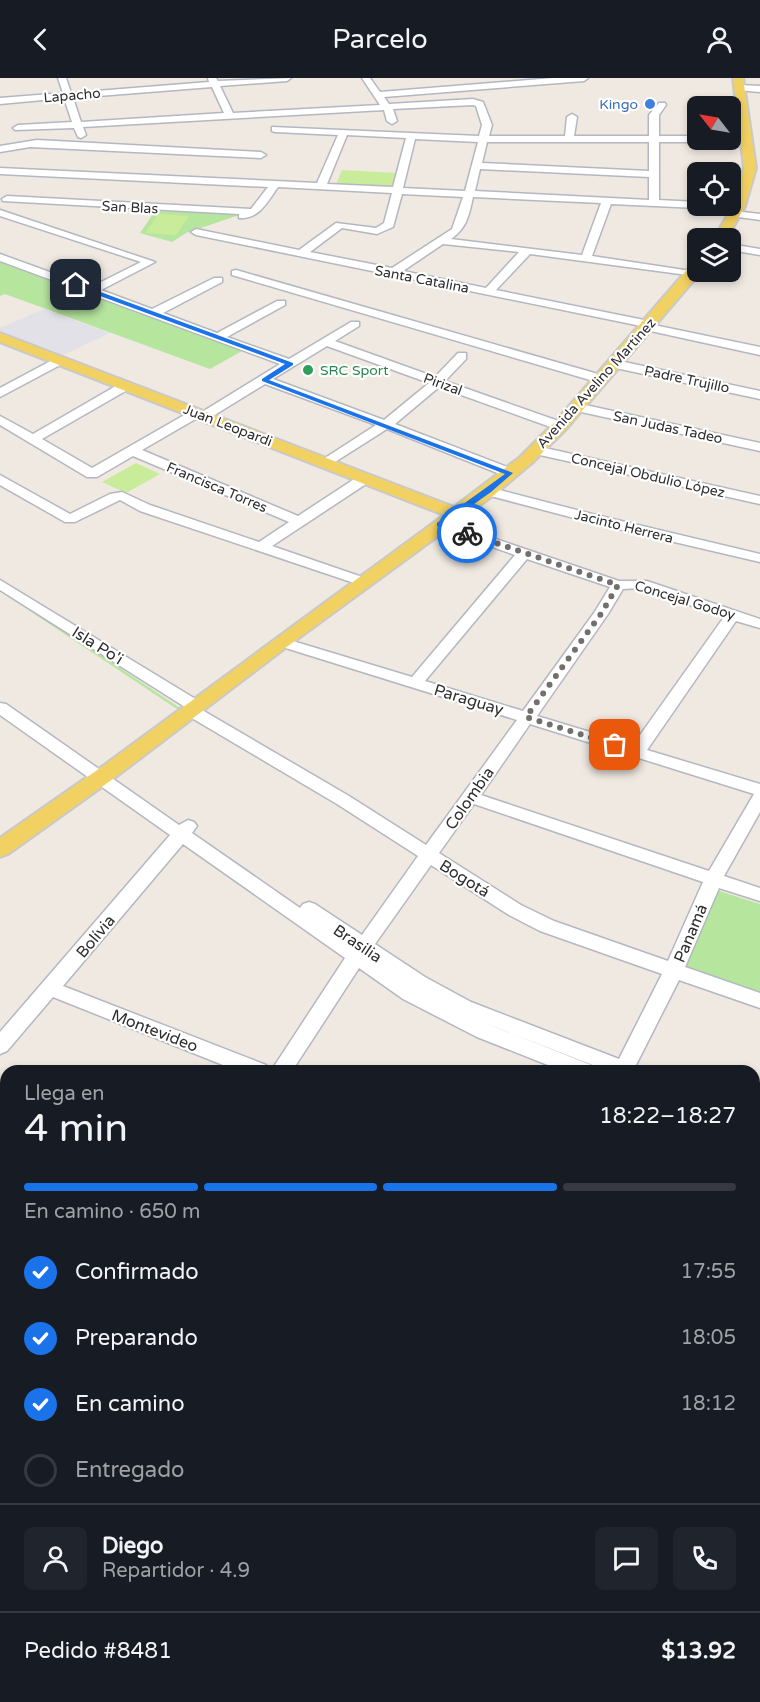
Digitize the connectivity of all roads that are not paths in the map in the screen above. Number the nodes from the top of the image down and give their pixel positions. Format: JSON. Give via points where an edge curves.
{"nodes":[{"id":1,"x":62,"y":78,"type":"edge"},
{"id":2,"x":287,"y":78,"type":"edge"},
{"id":3,"x":366,"y":78,"type":"edge"},
{"id":4,"x":584,"y":78,"type":"edge"},
{"id":5,"x":521,"y":80,"type":"edge"},
{"id":6,"x":214,"y":81,"type":"edge"},
{"id":7,"x":745,"y":81,"type":"edge"},
{"id":8,"x":760,"y":88,"type":"edge"},
{"id":9,"x":222,"y":95,"type":"junction"},
{"id":10,"x":378,"y":95,"type":"junction"},
{"id":11,"x":67,"y":96,"type":"junction"},
{"id":12,"x":211,"y":96,"type":"dead end"},
{"id":13,"x":0,"y":101,"type":"edge"},
{"id":14,"x":662,"y":105,"type":"dead end"},
{"id":15,"x":388,"y":109,"type":"junction"},
{"id":16,"x":279,"y":114,"type":"junction"},
{"id":17,"x":230,"y":116,"type":"junction"},
{"id":18,"x":572,"y":117,"type":"dead end"},
{"id":19,"x":392,"y":121,"type":"dead end"},
{"id":20,"x":76,"y":123,"type":"junction"},
{"id":21,"x":18,"y":128,"type":"dead end"},
{"id":22,"x":342,"y":133,"type":"junction"},
{"id":23,"x":411,"y":136,"type":"junction"},
{"id":24,"x":483,"y":139,"type":"junction"},
{"id":25,"x":687,"y":139,"type":"edge"},
{"id":26,"x":741,"y":139,"type":"edge"},
{"id":27,"x":746,"y":139,"type":"junction"},
{"id":28,"x":569,"y":140,"type":"junction"},
{"id":29,"x":654,"y":140,"type":"junction"},
{"id":30,"x":20,"y":145,"type":"junction"},
{"id":31,"x":261,"y":155,"type":"junction"},
{"id":32,"x":10,"y":156,"type":"edge"},
{"id":33,"x":478,"y":166,"type":"junction"},
{"id":34,"x":755,"y":169,"type":"edge"},
{"id":35,"x":0,"y":171,"type":"edge"},
{"id":36,"x":655,"y":174,"type":"junction"},
{"id":37,"x":276,"y":183,"type":"junction"},
{"id":38,"x":321,"y":186,"type":"junction"},
{"id":39,"x":397,"y":189,"type":"junction"},
{"id":40,"x":470,"y":193,"type":"junction"},
{"id":41,"x":3,"y":200,"type":"edge"},
{"id":42,"x":607,"y":200,"type":"junction"},
{"id":43,"x":741,"y":201,"type":"edge"},
{"id":44,"x":654,"y":203,"type":"junction"},
{"id":45,"x":687,"y":204,"type":"edge"},
{"id":46,"x":741,"y":211,"type":"edge"},
{"id":47,"x":254,"y":212,"type":"junction"},
{"id":48,"x":0,"y":213,"type":"edge"},
{"id":49,"x":760,"y":217,"type":"edge"},
{"id":50,"x":441,"y":241,"type":"junction"},
{"id":51,"x":741,"y":249,"type":"edge"},
{"id":52,"x":527,"y":250,"type":"junction"},
{"id":53,"x":760,"y":252,"type":"edge"},
{"id":54,"x":300,"y":254,"type":"junction"},
{"id":55,"x":0,"y":256,"type":"edge"},
{"id":56,"x":586,"y":258,"type":"junction"},
{"id":57,"x":687,"y":269,"type":"edge"},
{"id":58,"x":236,"y":273,"type":"dead end"},
{"id":59,"x":392,"y":273,"type":"junction"},
{"id":60,"x":687,"y":279,"type":"edge"},
{"id":61,"x":218,"y":280,"type":"dead end"},
{"id":62,"x":91,"y":291,"type":"junction"},
{"id":63,"x":488,"y":292,"type":"junction"},
{"id":64,"x":281,"y":303,"type":"dead end"},
{"id":65,"x":154,"y":313,"type":"junction"},
{"id":66,"x":355,"y":324,"type":"dead end"},
{"id":67,"x":648,"y":326,"type":"junction"},
{"id":68,"x":218,"y":337,"type":"junction"},
{"id":69,"x":0,"y":338,"type":"edge"},
{"id":70,"x":326,"y":342,"type":"junction"},
{"id":71,"x":760,"y":351,"type":"edge"},
{"id":72,"x":462,"y":356,"type":"dead end"},
{"id":73,"x":58,"y":361,"type":"junction"},
{"id":74,"x":615,"y":363,"type":"junction"},
{"id":75,"x":290,"y":364,"type":"junction"},
{"id":76,"x":264,"y":380,"type":"junction"},
{"id":77,"x":601,"y":380,"type":"junction"},
{"id":78,"x":440,"y":383,"type":"junction"},
{"id":79,"x":125,"y":386,"type":"junction"},
{"id":80,"x":0,"y":393,"type":"edge"},
{"id":81,"x":760,"y":395,"type":"edge"},
{"id":82,"x":576,"y":406,"type":"junction"},
{"id":83,"x":201,"y":415,"type":"junction"},
{"id":84,"x":0,"y":420,"type":"edge"},
{"id":85,"x":387,"y":425,"type":"junction"},
{"id":86,"x":560,"y":426,"type":"junction"},
{"id":87,"x":31,"y":440,"type":"junction"},
{"id":88,"x":760,"y":447,"type":"edge"},
{"id":89,"x":536,"y":450,"type":"junction"},
{"id":90,"x":133,"y":451,"type":"junction"},
{"id":91,"x":327,"y":463,"type":"junction"},
{"id":92,"x":510,"y":473,"type":"junction"},
{"id":93,"x":0,"y":478,"type":"edge"},
{"id":94,"x":364,"y":479,"type":"junction"},
{"id":95,"x":488,"y":491,"type":"junction"},
{"id":96,"x":760,"y":500,"type":"edge"},
{"id":97,"x":448,"y":519,"type":"junction"},
{"id":98,"x":300,"y":522,"type":"junction"},
{"id":99,"x":263,"y":546,"type":"junction"},
{"id":100,"x":525,"y":552,"type":"junction"},
{"id":101,"x":760,"y":558,"type":"edge"},
{"id":102,"x":363,"y":582,"type":"junction"},
{"id":103,"x":0,"y":584,"type":"edge"},
{"id":104,"x":618,"y":585,"type":"junction"},
{"id":105,"x":0,"y":593,"type":"edge"},
{"id":106,"x":733,"y":615,"type":"junction"},
{"id":107,"x":760,"y":624,"type":"edge"},
{"id":108,"x":281,"y":642,"type":"junction"},
{"id":109,"x":416,"y":682,"type":"junction"},
{"id":110,"x":0,"y":708,"type":"edge"},
{"id":111,"x":191,"y":710,"type":"junction"},
{"id":112,"x":526,"y":717,"type":"junction"},
{"id":113,"x":637,"y":752,"type":"junction"},
{"id":114,"x":105,"y":775,"type":"junction"},
{"id":115,"x":760,"y":790,"type":"edge"},
{"id":116,"x":470,"y":797,"type":"junction"},
{"id":117,"x":760,"y":797,"type":"edge"},
{"id":118,"x":185,"y":829,"type":"junction"},
{"id":119,"x":0,"y":849,"type":"edge"},
{"id":120,"x":429,"y":856,"type":"junction"},
{"id":121,"x":713,"y":880,"type":"junction"},
{"id":122,"x":760,"y":895,"type":"edge"},
{"id":123,"x":360,"y":953,"type":"junction"},
{"id":124,"x":674,"y":970,"type":"junction"},
{"id":125,"x":51,"y":989,"type":"junction"},
{"id":126,"x":760,"y":1000,"type":"edge"},
{"id":127,"x":0,"y":1046,"type":"edge"},
{"id":128,"x":243,"y":1065,"type":"edge"},
{"id":129,"x":285,"y":1065,"type":"edge"},
{"id":130,"x":569,"y":1065,"type":"edge"},
{"id":131,"x":613,"y":1065,"type":"edge"},
{"id":132,"x":628,"y":1065,"type":"edge"}],
"edges":[{"from":1,"to":11,"type":"street"},
{"from":2,"to":6,"type":"street","name":"Lapacho"},
{"from":3,"to":10,"type":"street"},
{"from":4,"to":5,"type":"street"},
{"from":5,"to":10,"type":"street"},
{"from":6,"to":9,"type":"street"},
{"from":6,"to":11,"type":"street","name":"Lapacho"},
{"from":7,"to":8,"type":"main road"},
{"from":7,"to":27,"type":"main road"},
{"from":9,"to":12,"type":"street"},
{"from":9,"to":17,"type":"street"},
{"from":10,"to":15,"type":"street"},
{"from":11,"to":13,"type":"street","name":"Lapacho"},
{"from":11,"to":20,"type":"street"},
{"from":14,"to":29,"type":"street","via":[[654,115]]},
{"from":15,"to":16,"type":"street"},
{"from":15,"to":19,"type":"street"},
{"from":15,"to":24,"type":"street","via":[[477,103],[487,120]]},
{"from":16,"to":17,"type":"street"},
{"from":16,"to":31,"type":"street"},
{"from":17,"to":20,"type":"street"},
{"from":18,"to":28,"type":"street"},
{"from":20,"to":21,"type":"street"},
{"from":20,"to":30,"type":"street","via":[[83,139]]},
{"from":22,"to":23,"type":"street"},
{"from":22,"to":31,"type":"street"},
{"from":22,"to":38,"type":"street"},
{"from":23,"to":24,"type":"street"},
{"from":23,"to":39,"type":"street"},
{"from":24,"to":28,"type":"street"},
{"from":24,"to":33,"type":"street"},
{"from":25,"to":29,"type":"street"},
{"from":26,"to":27,"type":"street"},
{"from":27,"to":34,"type":"main road"},
{"from":28,"to":29,"type":"street"},
{"from":29,"to":36,"type":"street"},
{"from":30,"to":31,"type":"street"},
{"from":30,"to":32,"type":"street"},
{"from":31,"to":32,"type":"street"},
{"from":31,"to":37,"type":"street"},
{"from":32,"to":35,"type":"street"},
{"from":32,"to":41,"type":"street"},
{"from":33,"to":36,"type":"street"},
{"from":33,"to":40,"type":"street"},
{"from":34,"to":43,"type":"main road"},
{"from":36,"to":44,"type":"street"},
{"from":37,"to":38,"type":"street"},
{"from":37,"to":47,"type":"street"},
{"from":38,"to":39,"type":"street"},
{"from":39,"to":40,"type":"street"},
{"from":39,"to":54,"type":"street","via":[[391,222],[386,228],[377,231],[340,225]]},
{"from":40,"to":42,"type":"street"},
{"from":40,"to":50,"type":"street","via":[[456,231]]},
{"from":41,"to":47,"type":"street","name":"San Blas"},
{"from":42,"to":44,"type":"street"},
{"from":42,"to":56,"type":"street"},
{"from":44,"to":45,"type":"street"},
{"from":46,"to":49,"type":"street"},
{"from":47,"to":54,"type":"street","name":"Santa Catalina","via":[[196,232]]},
{"from":48,"to":62,"type":"street","via":[[150,262]]},
{"from":50,"to":52,"type":"street"},
{"from":50,"to":59,"type":"street"},
{"from":51,"to":53,"type":"street"},
{"from":52,"to":56,"type":"street"},
{"from":52,"to":63,"type":"street"},
{"from":54,"to":59,"type":"street","name":"Santa Catalina"},
{"from":55,"to":62,"type":"street"},
{"from":56,"to":57,"type":"street"},
{"from":58,"to":77,"type":"street"},
{"from":59,"to":63,"type":"street","name":"Santa Catalina"},
{"from":60,"to":67,"type":"main road","name":"Avenida Avelino Martinez"},
{"from":61,"to":65,"type":"street"},
{"from":62,"to":65,"type":"street"},
{"from":63,"to":67,"type":"street","name":"Santa Catalina"},
{"from":64,"to":68,"type":"street"},
{"from":65,"to":68,"type":"street"},
{"from":66,"to":70,"type":"street"},
{"from":67,"to":71,"type":"street","name":"Santa Catalina"},
{"from":67,"to":74,"type":"main road","name":"Avenida Avelino Martinez"},
{"from":68,"to":75,"type":"street"},
{"from":69,"to":73,"type":"main road","name":"Juan Leopardi"},
{"from":70,"to":75,"type":"street"},
{"from":70,"to":78,"type":"street","name":"Pirizal"},
{"from":72,"to":78,"type":"street"},
{"from":73,"to":79,"type":"main road","name":"Juan Leopardi"},
{"from":73,"to":80,"type":"street"},
{"from":74,"to":77,"type":"main road","name":"Avenida Avelino Martinez"},
{"from":74,"to":81,"type":"street","name":"Padre Trujillo"},
{"from":75,"to":76,"type":"street"},
{"from":76,"to":83,"type":"street"},
{"from":76,"to":85,"type":"street"},
{"from":77,"to":82,"type":"main road","name":"Avenida Avelino Martinez"},
{"from":78,"to":85,"type":"street"},
{"from":78,"to":86,"type":"street","name":"Pirizal"},
{"from":79,"to":83,"type":"main road","name":"Juan Leopardi"},
{"from":79,"to":87,"type":"street"},
{"from":82,"to":86,"type":"main road","name":"Avenida Avelino Martinez"},
{"from":82,"to":88,"type":"street","name":"San Judas Tadeo"},
{"from":83,"to":90,"type":"street"},
{"from":83,"to":91,"type":"main road","name":"Juan Leopardi"},
{"from":84,"to":87,"type":"street"},
{"from":85,"to":91,"type":"street"},
{"from":85,"to":92,"type":"street"},
{"from":86,"to":89,"type":"main road","name":"Avenida Avelino Martinez"},
{"from":87,"to":90,"type":"street","via":[[92,474]]},
{"from":89,"to":92,"type":"main road","name":"Avenida Avelino Martinez"},
{"from":89,"to":96,"type":"street","name":"Concejal Obdulio López"},
{"from":90,"to":98,"type":"street","name":"Francisca Torres"},
{"from":91,"to":94,"type":"main road","name":"Juan Leopardi"},
{"from":92,"to":95,"type":"main road","name":"Avenida Avelino Martinez"},
{"from":93,"to":99,"type":"street","via":[[70,519],[121,496],[145,508]]},
{"from":94,"to":97,"type":"main road","name":"Juan Leopardi"},
{"from":94,"to":98,"type":"street"},
{"from":95,"to":97,"type":"main road","name":"Avenida Avelino Martinez"},
{"from":95,"to":101,"type":"street","name":"Jacinto Herrera"},
{"from":97,"to":100,"type":"street","name":"Concejal Godoy"},
{"from":97,"to":102,"type":"main road","name":"Avenida Avelino Martinez"},
{"from":98,"to":99,"type":"street"},
{"from":99,"to":102,"type":"street"},
{"from":100,"to":104,"type":"street","name":"Concejal Godoy"},
{"from":100,"to":109,"type":"street"},
{"from":102,"to":108,"type":"main road","name":"Avenida Avelino Martinez"},
{"from":103,"to":111,"type":"street","name":"Isla Po'i"},
{"from":104,"to":106,"type":"street","name":"Concejal Godoy","via":[[642,584]]},
{"from":104,"to":112,"type":"street","name":"Colombia"},
{"from":105,"to":111,"type":"street","name":"Isla Po'i"},
{"from":106,"to":107,"type":"street","name":"Concejal Godoy"},
{"from":106,"to":113,"type":"street"},
{"from":108,"to":109,"type":"street","name":"Paraguay"},
{"from":108,"to":111,"type":"main road","name":"Avenida Avelino Martinez"},
{"from":109,"to":112,"type":"street","name":"Paraguay"},
{"from":110,"to":114,"type":"street","name":"Brasilia"},
{"from":111,"to":114,"type":"main road","name":"Avenida Avelino Martinez"},
{"from":111,"to":120,"type":"street","name":"Bogotá"},
{"from":112,"to":113,"type":"street","name":"Paraguay"},
{"from":112,"to":116,"type":"street","name":"Colombia"},
{"from":113,"to":115,"type":"street","name":"Paraguay"},
{"from":114,"to":118,"type":"street","name":"Brasilia"},
{"from":114,"to":119,"type":"main road","name":"Avenida Avelino Martinez"},
{"from":116,"to":120,"type":"street","name":"Colombia"},
{"from":116,"to":121,"type":"street"},
{"from":117,"to":121,"type":"street","name":"Panamá"},
{"from":118,"to":123,"type":"street","name":"Brasilia"},
{"from":118,"to":125,"type":"street","name":"Bolívia"},
{"from":120,"to":123,"type":"street","name":"Colombia"},
{"from":120,"to":124,"type":"street","name":"Bogotá","via":[[547,926]]},
{"from":121,"to":122,"type":"street"},
{"from":121,"to":124,"type":"street","name":"Panamá"},
{"from":123,"to":129,"type":"street","name":"Colombia"},
{"from":123,"to":130,"type":"street","name":"Brasilia","via":[[433,1008]]},
{"from":123,"to":131,"type":"street","name":"Brasilia","via":[[464,1007]]},
{"from":124,"to":126,"type":"street","name":"Bogotá"},
{"from":124,"to":132,"type":"street","name":"Panamá"},
{"from":125,"to":127,"type":"street","name":"Bolívia"},
{"from":125,"to":128,"type":"street","name":"Montevideo"}]}
